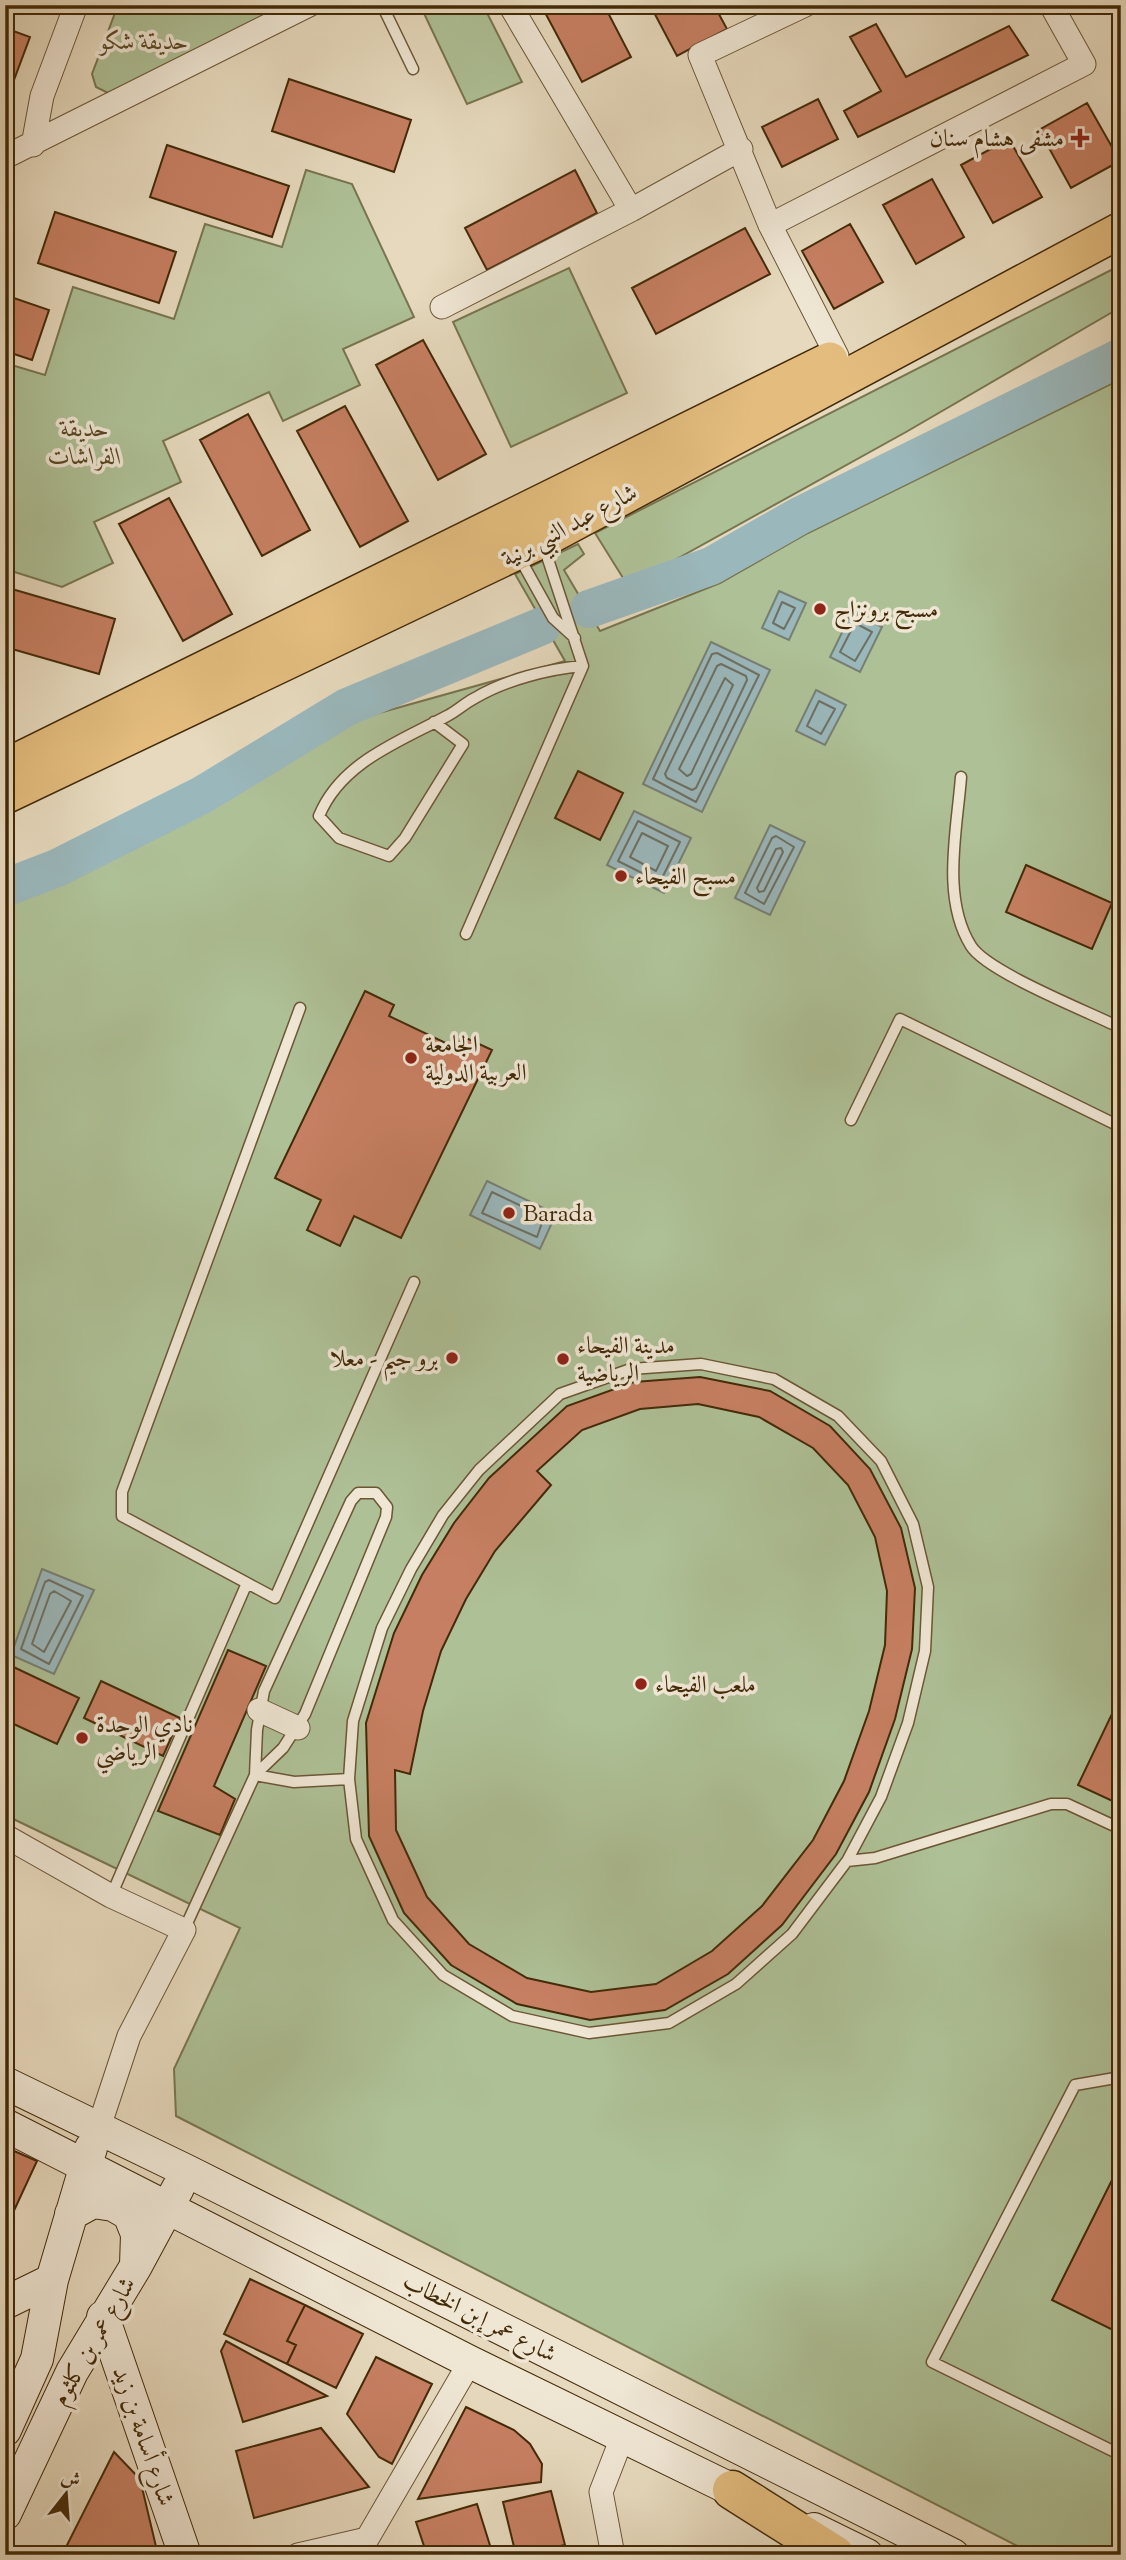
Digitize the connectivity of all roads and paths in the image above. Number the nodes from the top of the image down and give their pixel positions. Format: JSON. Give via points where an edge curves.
{"nodes":[{"id":1,"x":76,"y":5,"type":"edge"},
{"id":2,"x":309,"y":5,"type":"edge"},
{"id":3,"x":382,"y":5,"type":"edge"},
{"id":4,"x":510,"y":5,"type":"edge"},
{"id":5,"x":804,"y":5,"type":"edge"},
{"id":6,"x":1051,"y":5,"type":"edge"},
{"id":7,"x":413,"y":69,"type":"dead end"},
{"id":8,"x":33,"y":145,"type":"junction"},
{"id":9,"x":741,"y":149,"type":"junction"},
{"id":10,"x":5,"y":158,"type":"edge"},
{"id":11,"x":1121,"y":205,"type":"edge"},
{"id":12,"x":631,"y":210,"type":"junction"},
{"id":13,"x":770,"y":225,"type":"junction"},
{"id":14,"x":1121,"y":230,"type":"edge"},
{"id":15,"x":442,"y":307,"type":"dead end"},
{"id":16,"x":837,"y":356,"type":"junction"},
{"id":17,"x":529,"y":547,"type":"junction"},
{"id":18,"x":575,"y":638,"type":"junction"},
{"id":19,"x":583,"y":666,"type":"junction"},
{"id":20,"x":434,"y":722,"type":"junction"},
{"id":21,"x":5,"y":767,"type":"edge"},
{"id":22,"x":961,"y":777,"type":"dead end"},
{"id":23,"x":5,"y":796,"type":"edge"},
{"id":24,"x":467,"y":934,"type":"dead end"},
{"id":25,"x":300,"y":1008,"type":"dead end"},
{"id":26,"x":1121,"y":1028,"type":"edge"},
{"id":27,"x":850,"y":1120,"type":"dead end"},
{"id":28,"x":1121,"y":1127,"type":"edge"},
{"id":29,"x":414,"y":1282,"type":"dead end"},
{"id":30,"x":247,"y":1583,"type":"junction"},
{"id":31,"x":259,"y":1710,"type":"junction"},
{"id":32,"x":298,"y":1728,"type":"junction"},
{"id":33,"x":255,"y":1775,"type":"junction"},
{"id":34,"x":349,"y":1779,"type":"junction"},
{"id":35,"x":1121,"y":1829,"type":"edge"},
{"id":36,"x":5,"y":1836,"type":"edge"},
{"id":37,"x":847,"y":1861,"type":"junction"},
{"id":38,"x":111,"y":1896,"type":"junction"},
{"id":39,"x":184,"y":1930,"type":"junction"},
{"id":40,"x":1121,"y":2077,"type":"edge"},
{"id":41,"x":5,"y":2083,"type":"edge"},
{"id":42,"x":5,"y":2124,"type":"edge"},
{"id":43,"x":98,"y":2130,"type":"junction"},
{"id":44,"x":85,"y":2165,"type":"junction"},
{"id":45,"x":187,"y":2171,"type":"junction"},
{"id":46,"x":168,"y":2207,"type":"junction"},
{"id":47,"x":71,"y":2214,"type":"junction"},
{"id":48,"x":136,"y":2266,"type":"junction"},
{"id":49,"x":52,"y":2280,"type":"junction"},
{"id":50,"x":5,"y":2303,"type":"edge"},
{"id":51,"x":103,"y":2317,"type":"junction"},
{"id":52,"x":470,"y":2362,"type":"junction"},
{"id":53,"x":5,"y":2430,"type":"edge"},
{"id":54,"x":622,"y":2435,"type":"junction"},
{"id":55,"x":1121,"y":2455,"type":"edge"},
{"id":56,"x":732,"y":2490,"type":"junction"},
{"id":57,"x":5,"y":2514,"type":"edge"},
{"id":58,"x":370,"y":2547,"type":"edge"},
{"id":59,"x":340,"y":2551,"type":"edge"},
{"id":60,"x":185,"y":2555,"type":"edge"},
{"id":61,"x":298,"y":2555,"type":"edge"},
{"id":62,"x":613,"y":2555,"type":"edge"},
{"id":63,"x":835,"y":2555,"type":"edge"},
{"id":64,"x":867,"y":2555,"type":"edge"},
{"id":65,"x":953,"y":2555,"type":"edge"}],
"edges":[{"from":1,"to":8,"type":"street","via":[[42,96]]},
{"from":2,"to":8,"type":"street"},
{"from":3,"to":7,"type":"lane"},
{"from":4,"to":12,"type":"street"},
{"from":5,"to":9,"type":"street","via":[[700,55]]},
{"from":6,"to":13,"type":"street","via":[[1084,64]]},
{"from":8,"to":10,"type":"street"},
{"from":9,"to":12,"type":"street"},
{"from":9,"to":13,"type":"street"},
{"from":11,"to":16,"type":"main road","name":"شارع عبد النبي برنية"},
{"from":12,"to":15,"type":"street"},
{"from":13,"to":16,"type":"street"},
{"from":14,"to":17,"type":"main road","name":"شارع عبد النبي برنية"},
{"from":16,"to":21,"type":"main road","name":"شارع عبد النبي برنية"},
{"from":17,"to":18,"type":"lane"},
{"from":17,"to":18,"type":"lane","via":[[554,618]]},
{"from":17,"to":23,"type":"main road","name":"شارع عبد النبي برنية"},
{"from":18,"to":19,"type":"lane"},
{"from":19,"to":20,"type":"lane","via":[[555,670],[486,693]]},
{"from":19,"to":24,"type":"lane"},
{"from":20,"to":20,"type":"lane","via":[[350,772],[327,796],[318,816],[339,838],[389,856],[405,838],[463,744]]},
{"from":22,"to":26,"type":"lane","via":[[954,877],[958,920],[972,948],[999,969]]},
{"from":25,"to":30,"type":"lane","via":[[122,1492],[122,1516]]},
{"from":27,"to":28,"type":"lane","via":[[900,1019]]},
{"from":29,"to":30,"type":"lane","via":[[275,1598]]},
{"from":30,"to":38,"type":"lane"},
{"from":31,"to":32,"type":"street"},
{"from":31,"to":32,"type":"lane","via":[[351,1501],[358,1493],[376,1493],[387,1507],[386,1517]]},
{"from":31,"to":33,"type":"lane"},
{"from":32,"to":33,"type":"lane"},
{"from":33,"to":34,"type":"lane","via":[[294,1782]]},
{"from":33,"to":39,"type":"lane"},
{"from":34,"to":37,"type":"lane","via":[[356,1839],[393,1920],[443,1975],[512,2016],[589,2033],[669,2023],[736,1984],[792,1934]]},
{"from":34,"to":37,"type":"lane","via":[[353,1721],[382,1628],[443,1515],[479,1470],[560,1394],[631,1369],[701,1364],[774,1379],[838,1416],[881,1461],[913,1524],[928,1587],[925,1651],[908,1723],[881,1797]]},
{"from":35,"to":37,"type":"lane","via":[[1067,1804],[1051,1804],[875,1858]]},
{"from":36,"to":38,"type":"street"},
{"from":38,"to":39,"type":"street"},
{"from":39,"to":43,"type":"street","via":[[129,2036]]},
{"from":40,"to":55,"type":"lane","via":[[1075,2085],[932,2362]]},
{"from":41,"to":43,"type":"main road","name":"شارع عمر إبن الخطاب"},
{"from":42,"to":44,"type":"main road","name":"شارع عمر إبن الخطاب"},
{"from":43,"to":44,"type":"main road","name":"شارع عمر بن كلثوم"},
{"from":43,"to":45,"type":"main road","name":"شارع عمر إبن الخطاب"},
{"from":44,"to":46,"type":"main road","name":"شارع عمر إبن الخطاب"},
{"from":44,"to":47,"type":"main road","name":"شارع عمر بن كلثوم"},
{"from":45,"to":46,"type":"main road","name":"شارع عمر بن كلثوم"},
{"from":45,"to":65,"type":"main road","name":"شارع عمر إبن الخطاب"},
{"from":46,"to":48,"type":"main road","name":"شارع عمر بن كلثوم"},
{"from":46,"to":52,"type":"main road","name":"شارع عمر إبن الخطاب"},
{"from":47,"to":48,"type":"main road","via":[[93,2202],[129,2214],[137,2234]]},
{"from":47,"to":49,"type":"main road","name":"شارع عمر بن كلثوم"},
{"from":48,"to":51,"type":"main road","name":"شارع عمر بن كلثوم"},
{"from":49,"to":50,"type":"main road"},
{"from":49,"to":53,"type":"main road","name":"شارع عمر بن كلثوم","via":[[37,2360]]},
{"from":51,"to":57,"type":"main road","name":"شارع عمر بن كلثوم"},
{"from":51,"to":60,"type":"main road","name":"شارع أسامة بن زيد"},
{"from":52,"to":54,"type":"main road","name":"شارع عمر إبن الخطاب"},
{"from":52,"to":58,"type":"street"},
{"from":54,"to":56,"type":"main road","name":"شارع عمر إبن الخطاب"},
{"from":54,"to":62,"type":"street","via":[[601,2492]]},
{"from":56,"to":63,"type":"highway"},
{"from":56,"to":64,"type":"main road","name":"شارع عمر إبن الخطاب"},
{"from":58,"to":59,"type":"street"},
{"from":59,"to":61,"type":"street"}]}
